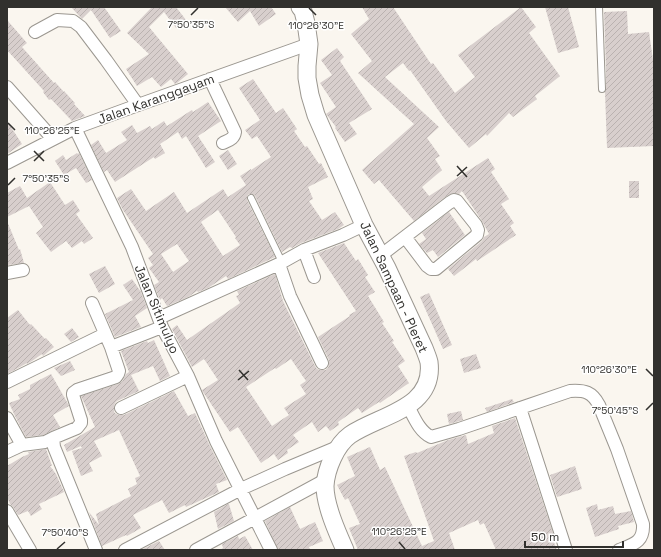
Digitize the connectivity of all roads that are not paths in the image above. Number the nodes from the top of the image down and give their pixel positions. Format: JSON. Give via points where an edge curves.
{"nodes":[{"id":1,"x":300,"y":7,"type":"edge"},
{"id":2,"x":599,"y":7,"type":"edge"},
{"id":3,"x":35,"y":32,"type":"dead end"},
{"id":4,"x":309,"y":44,"type":"junction"},
{"id":5,"x":210,"y":79,"type":"junction"},
{"id":6,"x":7,"y":87,"type":"edge"},
{"id":7,"x":602,"y":89,"type":"dead end"},
{"id":8,"x":138,"y":104,"type":"junction"},
{"id":9,"x":75,"y":128,"type":"junction"},
{"id":10,"x":53,"y":139,"type":"junction"},
{"id":11,"x":223,"y":143,"type":"dead end"},
{"id":12,"x":7,"y":163,"type":"edge"},
{"id":13,"x":251,"y":198,"type":"dead end"},
{"id":14,"x":364,"y":225,"type":"junction"},
{"id":15,"x":405,"y":237,"type":"junction"},
{"id":16,"x":304,"y":250,"type":"junction"},
{"id":17,"x":380,"y":256,"type":"junction"},
{"id":18,"x":280,"y":263,"type":"junction"},
{"id":19,"x":23,"y":270,"type":"dead end"},
{"id":20,"x":7,"y":273,"type":"edge"},
{"id":21,"x":314,"y":277,"type":"dead end"},
{"id":22,"x":92,"y":304,"type":"dead end"},
{"id":23,"x":160,"y":323,"type":"junction"},
{"id":24,"x":105,"y":334,"type":"junction"},
{"id":25,"x":111,"y":346,"type":"junction"},
{"id":26,"x":322,"y":364,"type":"dead end"},
{"id":27,"x":188,"y":376,"type":"junction"},
{"id":28,"x":7,"y":382,"type":"edge"},
{"id":29,"x":408,"y":406,"type":"junction"},
{"id":30,"x":121,"y":408,"type":"dead end"},
{"id":31,"x":520,"y":408,"type":"junction"},
{"id":32,"x":7,"y":418,"type":"edge"},
{"id":33,"x":53,"y":438,"type":"junction"},
{"id":34,"x":22,"y":444,"type":"junction"},
{"id":35,"x":340,"y":446,"type":"junction"},
{"id":36,"x":7,"y":452,"type":"edge"},
{"id":37,"x":327,"y":479,"type":"junction"},
{"id":38,"x":241,"y":489,"type":"junction"},
{"id":39,"x":7,"y":511,"type":"edge"},
{"id":40,"x":255,"y":517,"type":"junction"},
{"id":41,"x":203,"y":548,"type":"edge"},
{"id":42,"x":30,"y":550,"type":"edge"},
{"id":43,"x":96,"y":550,"type":"edge"},
{"id":44,"x":125,"y":550,"type":"edge"},
{"id":45,"x":270,"y":550,"type":"edge"},
{"id":46,"x":344,"y":550,"type":"edge"},
{"id":47,"x":566,"y":550,"type":"edge"},
{"id":48,"x":619,"y":550,"type":"edge"}],
"edges":[{"from":1,"to":4,"type":"main road","name":"Jalan Sampaan - Pleret","via":[[306,23]]},
{"from":2,"to":7,"type":"lane"},
{"from":3,"to":8,"type":"street","via":[[57,20],[73,21],[81,26]]},
{"from":4,"to":5,"type":"street","name":"Jalan Karanggayam"},
{"from":4,"to":14,"type":"main road","name":"Jalan Sampaan - Pleret","via":[[307,78],[316,115]]},
{"from":5,"to":8,"type":"street","name":"Jalan Karanggayam"},
{"from":5,"to":11,"type":"street","via":[[235,132],[231,140]]},
{"from":6,"to":10,"type":"street"},
{"from":8,"to":9,"type":"street","name":"Jalan Karanggayam"},
{"from":9,"to":10,"type":"street","name":"Jalan Karanggayam"},
{"from":9,"to":23,"type":"street","name":"Jalan Sitimulyo","via":[[132,247]]},
{"from":10,"to":12,"type":"street","name":"Jalan Karanggayam"},
{"from":13,"to":18,"type":"lane"},
{"from":14,"to":16,"type":"street"},
{"from":14,"to":17,"type":"main road","name":"Jalan Sampaan - Pleret"},
{"from":15,"to":15,"type":"street","via":[[454,200],[478,230],[477,235],[436,269],[427,266]]},
{"from":15,"to":17,"type":"street"},
{"from":16,"to":18,"type":"street"},
{"from":16,"to":21,"type":"street"},
{"from":17,"to":29,"type":"main road","name":"Jalan Sampaan - Pleret","via":[[428,361],[429,373],[424,390]]},
{"from":18,"to":23,"type":"street"},
{"from":18,"to":26,"type":"street","via":[[290,296]]},
{"from":19,"to":20,"type":"street"},
{"from":22,"to":24,"type":"street"},
{"from":23,"to":25,"type":"street"},
{"from":23,"to":27,"type":"street","name":"Jalan Sitimulyo"},
{"from":24,"to":25,"type":"street"},
{"from":24,"to":28,"type":"street"},
{"from":25,"to":33,"type":"street","via":[[118,374],[73,393],[81,423],[77,428]]},
{"from":27,"to":30,"type":"street"},
{"from":27,"to":38,"type":"street","name":"Jalan Sitimulyo","via":[[216,441]]},
{"from":29,"to":31,"type":"street","via":[[423,432],[431,437]]},
{"from":29,"to":35,"type":"main road","name":"Jalan Sampaan - Pleret","via":[[351,434]]},
{"from":31,"to":47,"type":"street"},
{"from":31,"to":48,"type":"street","via":[[578,390],[586,391],[596,399],[617,449],[643,524],[641,537],[636,543]]},
{"from":32,"to":34,"type":"street"},
{"from":33,"to":34,"type":"street","via":[[45,442]]},
{"from":33,"to":43,"type":"street","via":[[54,447]]},
{"from":34,"to":36,"type":"street"},
{"from":35,"to":37,"type":"main road","name":"Jalan Sampaan - Pleret","via":[[331,461]]},
{"from":35,"to":38,"type":"street"},
{"from":37,"to":40,"type":"street"},
{"from":37,"to":46,"type":"main road","name":"Jalan Sampaan - Pleret","via":[[327,500]]},
{"from":38,"to":40,"type":"street","name":"Jalan Sitimulyo"},
{"from":38,"to":44,"type":"street"},
{"from":39,"to":42,"type":"street"},
{"from":40,"to":41,"type":"street"},
{"from":40,"to":45,"type":"street","name":"Jalan Sitimulyo"}]}
